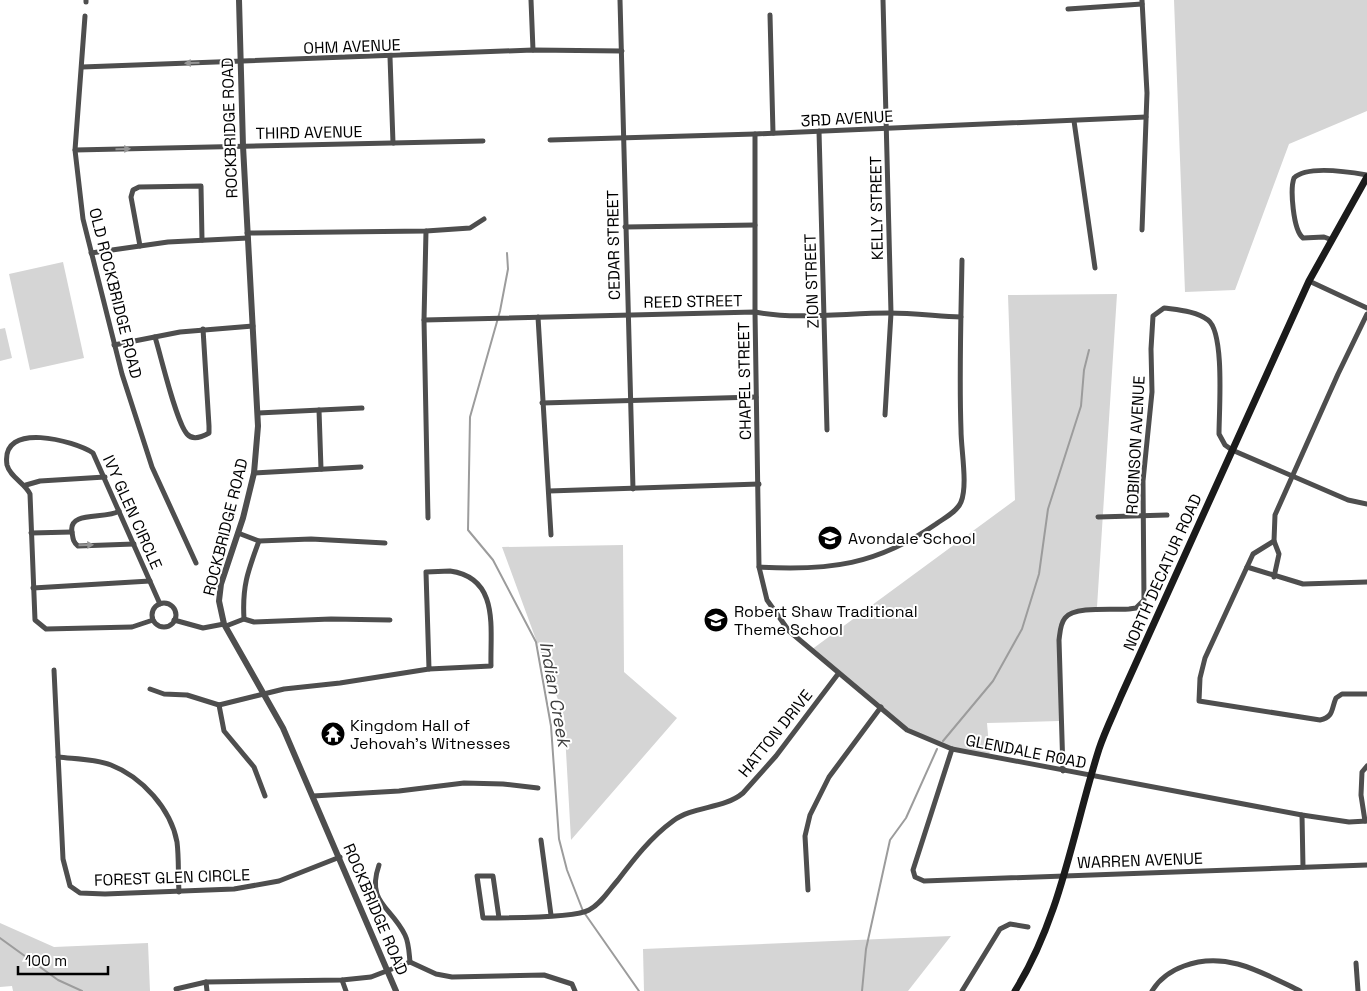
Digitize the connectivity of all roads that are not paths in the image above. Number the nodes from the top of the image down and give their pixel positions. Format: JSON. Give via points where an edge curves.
{"nodes":[{"id":1,"x":238,"y":0,"type":"edge"},
{"id":2,"x":531,"y":0,"type":"edge"},
{"id":3,"x":620,"y":0,"type":"edge"},
{"id":4,"x":883,"y":0,"type":"edge"},
{"id":5,"x":1142,"y":2,"type":"edge"},
{"id":6,"x":1068,"y":9,"type":"dead end"},
{"id":7,"x":770,"y":15,"type":"dead end"},
{"id":8,"x":85,"y":16,"type":"dead end"},
{"id":9,"x":532,"y":50,"type":"junction"},
{"id":10,"x":622,"y":51,"type":"junction"},
{"id":11,"x":390,"y":57,"type":"junction"},
{"id":12,"x":240,"y":61,"type":"junction"},
{"id":13,"x":82,"y":67,"type":"junction"},
{"id":14,"x":1146,"y":117,"type":"junction"},
{"id":15,"x":1074,"y":121,"type":"junction"},
{"id":16,"x":887,"y":128,"type":"junction"},
{"id":17,"x":819,"y":131,"type":"junction"},
{"id":18,"x":773,"y":133,"type":"junction"},
{"id":19,"x":755,"y":134,"type":"junction"},
{"id":20,"x":624,"y":139,"type":"junction"},
{"id":21,"x":550,"y":140,"type":"dead end"},
{"id":22,"x":483,"y":141,"type":"dead end"},
{"id":23,"x":393,"y":143,"type":"junction"},
{"id":24,"x":242,"y":146,"type":"junction"},
{"id":25,"x":75,"y":150,"type":"junction"},
{"id":26,"x":1367,"y":176,"type":"edge"},
{"id":27,"x":484,"y":220,"type":"dead end"},
{"id":28,"x":755,"y":225,"type":"junction"},
{"id":29,"x":625,"y":227,"type":"junction"},
{"id":30,"x":1142,"y":230,"type":"dead end"},
{"id":31,"x":426,"y":231,"type":"junction"},
{"id":32,"x":248,"y":235,"type":"junction"},
{"id":33,"x":202,"y":240,"type":"junction"},
{"id":34,"x":1332,"y":240,"type":"junction"},
{"id":35,"x":140,"y":246,"type":"junction"},
{"id":36,"x":91,"y":252,"type":"junction"},
{"id":37,"x":962,"y":260,"type":"dead end"},
{"id":38,"x":1095,"y":268,"type":"dead end"},
{"id":39,"x":1309,"y":281,"type":"junction"},
{"id":40,"x":1367,"y":308,"type":"edge"},
{"id":41,"x":755,"y":312,"type":"junction"},
{"id":42,"x":890,"y":313,"type":"junction"},
{"id":43,"x":628,"y":314,"type":"junction"},
{"id":44,"x":1367,"y":314,"type":"edge"},
{"id":45,"x":825,"y":315,"type":"junction"},
{"id":46,"x":538,"y":317,"type":"junction"},
{"id":47,"x":961,"y":317,"type":"junction"},
{"id":48,"x":424,"y":320,"type":"junction"},
{"id":49,"x":253,"y":326,"type":"junction"},
{"id":50,"x":203,"y":329,"type":"junction"},
{"id":51,"x":155,"y":337,"type":"junction"},
{"id":52,"x":114,"y":345,"type":"junction"},
{"id":53,"x":756,"y":397,"type":"junction"},
{"id":54,"x":629,"y":401,"type":"junction"},
{"id":55,"x":542,"y":403,"type":"junction"},
{"id":56,"x":362,"y":408,"type":"dead end"},
{"id":57,"x":320,"y":410,"type":"junction"},
{"id":58,"x":258,"y":413,"type":"junction"},
{"id":59,"x":885,"y":415,"type":"dead end"},
{"id":60,"x":826,"y":430,"type":"dead end"},
{"id":61,"x":1232,"y":450,"type":"junction"},
{"id":62,"x":361,"y":467,"type":"dead end"},
{"id":63,"x":321,"y":469,"type":"junction"},
{"id":64,"x":254,"y":474,"type":"junction"},
{"id":65,"x":1292,"y":476,"type":"junction"},
{"id":66,"x":105,"y":477,"type":"junction"},
{"id":67,"x":759,"y":484,"type":"junction"},
{"id":68,"x":26,"y":485,"type":"junction"},
{"id":69,"x":632,"y":489,"type":"junction"},
{"id":70,"x":549,"y":491,"type":"junction"},
{"id":71,"x":1367,"y":504,"type":"edge"},
{"id":72,"x":119,"y":511,"type":"junction"},
{"id":73,"x":1167,"y":515,"type":"dead end"},
{"id":74,"x":1144,"y":516,"type":"junction"},
{"id":75,"x":1098,"y":517,"type":"dead end"},
{"id":76,"x":428,"y":518,"type":"dead end"},
{"id":77,"x":72,"y":532,"type":"junction"},
{"id":78,"x":31,"y":533,"type":"junction"},
{"id":79,"x":238,"y":533,"type":"junction"},
{"id":80,"x":551,"y":535,"type":"dead end"},
{"id":81,"x":259,"y":541,"type":"junction"},
{"id":82,"x":1274,"y":541,"type":"junction"},
{"id":83,"x":385,"y":543,"type":"dead end"},
{"id":84,"x":134,"y":544,"type":"junction"},
{"id":85,"x":196,"y":563,"type":"dead end"},
{"id":86,"x":760,"y":567,"type":"junction"},
{"id":87,"x":1247,"y":567,"type":"junction"},
{"id":88,"x":1274,"y":577,"type":"junction"},
{"id":89,"x":150,"y":581,"type":"junction"},
{"id":90,"x":1367,"y":582,"type":"edge"},
{"id":91,"x":33,"y":588,"type":"junction"},
{"id":92,"x":160,"y":604,"type":"junction"},
{"id":93,"x":244,"y":619,"type":"junction"},
{"id":94,"x":153,"y":620,"type":"junction"},
{"id":95,"x":174,"y":620,"type":"junction"},
{"id":96,"x":390,"y":620,"type":"dead end"},
{"id":97,"x":225,"y":625,"type":"junction"},
{"id":98,"x":429,"y":669,"type":"junction"},
{"id":99,"x":54,"y":670,"type":"dead end"},
{"id":100,"x":838,"y":674,"type":"junction"},
{"id":101,"x":150,"y":688,"type":"dead end"},
{"id":102,"x":265,"y":694,"type":"junction"},
{"id":103,"x":1367,"y":694,"type":"edge"},
{"id":104,"x":219,"y":705,"type":"junction"},
{"id":105,"x":881,"y":706,"type":"junction"},
{"id":106,"x":952,"y":749,"type":"junction"},
{"id":107,"x":58,"y":757,"type":"junction"},
{"id":108,"x":1367,"y":766,"type":"edge"},
{"id":109,"x":1063,"y":771,"type":"junction"},
{"id":110,"x":1091,"y":776,"type":"junction"},
{"id":111,"x":538,"y":788,"type":"dead end"},
{"id":112,"x":265,"y":796,"type":"dead end"},
{"id":113,"x":313,"y":796,"type":"junction"},
{"id":114,"x":1302,"y":815,"type":"junction"},
{"id":115,"x":1366,"y":821,"type":"edge"},
{"id":116,"x":541,"y":840,"type":"dead end"},
{"id":117,"x":340,"y":857,"type":"junction"},
{"id":118,"x":379,"y":865,"type":"dead end"},
{"id":119,"x":1367,"y":865,"type":"edge"},
{"id":120,"x":1303,"y":867,"type":"junction"},
{"id":121,"x":1064,"y":875,"type":"junction"},
{"id":122,"x":808,"y":890,"type":"dead end"},
{"id":123,"x":179,"y":892,"type":"junction"},
{"id":124,"x":551,"y":916,"type":"junction"},
{"id":125,"x":499,"y":918,"type":"junction"},
{"id":126,"x":1028,"y":927,"type":"dead end"},
{"id":127,"x":410,"y":962,"type":"junction"},
{"id":128,"x":1356,"y":963,"type":"dead end"},
{"id":129,"x":1166,"y":966,"type":"dead end"},
{"id":130,"x":387,"y":971,"type":"junction"},
{"id":131,"x":1171,"y":971,"type":"junction"},
{"id":132,"x":342,"y":980,"type":"junction"},
{"id":133,"x":206,"y":982,"type":"junction"},
{"id":134,"x":176,"y":989,"type":"dead end"},
{"id":135,"x":207,"y":991,"type":"edge"},
{"id":136,"x":346,"y":991,"type":"edge"},
{"id":137,"x":396,"y":991,"type":"edge"},
{"id":138,"x":576,"y":991,"type":"edge"},
{"id":139,"x":962,"y":991,"type":"edge"},
{"id":140,"x":1015,"y":991,"type":"edge"},
{"id":141,"x":1152,"y":991,"type":"edge"},
{"id":142,"x":1300,"y":991,"type":"edge"},
{"id":143,"x":1358,"y":991,"type":"edge"}],
"edges":[{"from":1,"to":12,"type":"street","name":"ROCKBRIDGE ROAD"},
{"from":2,"to":9,"type":"street"},
{"from":3,"to":10,"type":"street","name":"CEDAR STREET"},
{"from":4,"to":16,"type":"street","name":"KELLY STREET"},
{"from":5,"to":6,"type":"street"},
{"from":5,"to":14,"type":"street","via":[[1147,62]]},
{"from":7,"to":18,"type":"street"},
{"from":8,"to":13,"type":"street","name":"OLD ROCKBRIDGE ROAD"},
{"from":9,"to":10,"type":"street","name":"OHM AVENUE"},
{"from":9,"to":11,"type":"street","name":"OHM AVENUE"},
{"from":10,"to":20,"type":"street","name":"CEDAR STREET"},
{"from":11,"to":12,"type":"street","name":"OHM AVENUE"},
{"from":11,"to":23,"type":"street"},
{"from":12,"to":13,"type":"street","name":"OHM AVENUE","one_way":true},
{"from":12,"to":24,"type":"street","name":"ROCKBRIDGE ROAD"},
{"from":13,"to":25,"type":"street","name":"OLD ROCKBRIDGE ROAD"},
{"from":14,"to":15,"type":"street","name":"3RD AVENUE"},
{"from":14,"to":30,"type":"street"},
{"from":15,"to":16,"type":"street","name":"3RD AVENUE"},
{"from":15,"to":38,"type":"street"},
{"from":16,"to":17,"type":"street","name":"3RD AVENUE"},
{"from":16,"to":42,"type":"street","name":"KELLY STREET"},
{"from":17,"to":18,"type":"street","name":"3RD AVENUE"},
{"from":17,"to":45,"type":"street","name":"ZION STREET"},
{"from":18,"to":19,"type":"street","name":"3RD AVENUE"},
{"from":19,"to":20,"type":"street","name":"3RD AVENUE"},
{"from":19,"to":28,"type":"street","name":"CHAPEL STREET"},
{"from":20,"to":21,"type":"street","name":"3RD AVENUE"},
{"from":20,"to":29,"type":"street","name":"CEDAR STREET"},
{"from":22,"to":23,"type":"street","name":"THIRD AVENUE"},
{"from":23,"to":24,"type":"street","name":"THIRD AVENUE"},
{"from":25,"to":24,"type":"street","name":"THIRD AVENUE","one_way":true},
{"from":24,"to":32,"type":"street","name":"ROCKBRIDGE ROAD"},
{"from":25,"to":36,"type":"street","name":"OLD ROCKBRIDGE ROAD","via":[[83,220]]},
{"from":26,"to":34,"type":"main road","name":"NORTH DECATUR ROAD"},
{"from":26,"to":34,"type":"street","via":[[1308,171],[1298,175],[1293,182],[1294,218],[1298,232],[1303,238]]},
{"from":27,"to":31,"type":"street","via":[[470,228]]},
{"from":28,"to":29,"type":"street"},
{"from":28,"to":41,"type":"street","name":"CHAPEL STREET"},
{"from":29,"to":43,"type":"street","name":"CEDAR STREET"},
{"from":31,"to":32,"type":"street"},
{"from":31,"to":48,"type":"street"},
{"from":32,"to":33,"type":"street"},
{"from":32,"to":49,"type":"street","name":"ROCKBRIDGE ROAD"},
{"from":33,"to":35,"type":"street"},
{"from":33,"to":35,"type":"street","via":[[201,186],[140,187],[133,190],[131,198]]},
{"from":34,"to":39,"type":"main road","name":"NORTH DECATUR ROAD"},
{"from":35,"to":36,"type":"street"},
{"from":36,"to":52,"type":"street","name":"OLD ROCKBRIDGE ROAD"},
{"from":37,"to":47,"type":"street"},
{"from":39,"to":40,"type":"street"},
{"from":39,"to":61,"type":"main road","name":"NORTH DECATUR ROAD"},
{"from":41,"to":43,"type":"street","name":"REED STREET"},
{"from":41,"to":45,"type":"street","name":"REED STREET"},
{"from":41,"to":53,"type":"street","name":"CHAPEL STREET"},
{"from":42,"to":45,"type":"street","name":"REED STREET"},
{"from":42,"to":47,"type":"street","name":"REED STREET"},
{"from":42,"to":59,"type":"street","name":"KELLY STREET"},
{"from":43,"to":46,"type":"street","name":"REED STREET"},
{"from":43,"to":54,"type":"street","name":"CEDAR STREET"},
{"from":44,"to":65,"type":"street"},
{"from":45,"to":60,"type":"street","name":"ZION STREET"},
{"from":46,"to":48,"type":"street","name":"REED STREET"},
{"from":46,"to":55,"type":"street"},
{"from":47,"to":86,"type":"street","via":[[964,487],[955,511],[892,550],[861,562],[805,568]]},
{"from":48,"to":76,"type":"street"},
{"from":49,"to":50,"type":"street"},
{"from":49,"to":58,"type":"street","name":"ROCKBRIDGE ROAD"},
{"from":50,"to":51,"type":"street"},
{"from":50,"to":51,"type":"street","via":[[209,434],[202,437],[193,438],[187,434],[180,420]]},
{"from":51,"to":52,"type":"street"},
{"from":52,"to":85,"type":"street","name":"OLD ROCKBRIDGE ROAD","via":[[152,467]]},
{"from":53,"to":54,"type":"street"},
{"from":53,"to":67,"type":"street","name":"CHAPEL STREET"},
{"from":54,"to":55,"type":"street"},
{"from":54,"to":69,"type":"street","name":"CEDAR STREET"},
{"from":55,"to":70,"type":"street"},
{"from":56,"to":57,"type":"street"},
{"from":57,"to":58,"type":"street"},
{"from":57,"to":63,"type":"street"},
{"from":58,"to":64,"type":"street","name":"ROCKBRIDGE ROAD"},
{"from":61,"to":65,"type":"street"},
{"from":61,"to":74,"type":"street","name":"ROBINSON AVENUE","via":[[1220,438],[1214,328],[1206,319],[1183,310],[1164,308],[1153,316],[1150,349],[1152,392],[1143,481]]},
{"from":61,"to":110,"type":"main road","name":"NORTH DECATUR ROAD","via":[[1121,696],[1099,747]]},
{"from":62,"to":63,"type":"street"},
{"from":63,"to":64,"type":"street"},
{"from":64,"to":79,"type":"street","name":"ROCKBRIDGE ROAD"},
{"from":65,"to":71,"type":"street","via":[[1348,500]]},
{"from":65,"to":82,"type":"street","via":[[1275,515]]},
{"from":66,"to":68,"type":"street","via":[[40,481]]},
{"from":66,"to":68,"type":"street","name":"IVY GLEN CIRCLE","via":[[93,453],[85,448],[24,436],[8,450],[6,464],[10,473]]},
{"from":66,"to":72,"type":"street","name":"IVY GLEN CIRCLE"},
{"from":67,"to":69,"type":"street"},
{"from":67,"to":86,"type":"street","name":"CHAPEL STREET"},
{"from":68,"to":78,"type":"street","via":[[30,494]]},
{"from":69,"to":70,"type":"street"},
{"from":70,"to":80,"type":"street"},
{"from":72,"to":77,"type":"street","via":[[107,516],[80,517],[73,522]]},
{"from":72,"to":84,"type":"street","name":"IVY GLEN CIRCLE"},
{"from":73,"to":74,"type":"street"},
{"from":74,"to":75,"type":"street"},
{"from":74,"to":109,"type":"street","name":"ROBINSON AVENUE","via":[[1145,593],[1140,604],[1129,609],[1074,611],[1062,623],[1058,640]]},
{"from":77,"to":78,"type":"street"},
{"from":77,"to":84,"type":"street","one_way":true,"via":[[73,541],[78,546]]},
{"from":78,"to":91,"type":"street"},
{"from":79,"to":81,"type":"street"},
{"from":79,"to":97,"type":"street","name":"ROCKBRIDGE ROAD","via":[[221,584],[219,601]]},
{"from":81,"to":83,"type":"street","via":[[311,539]]},
{"from":81,"to":93,"type":"street","via":[[245,581]]},
{"from":82,"to":87,"type":"street","via":[[1253,554]]},
{"from":82,"to":88,"type":"street","via":[[1279,554]]},
{"from":84,"to":89,"type":"street","name":"IVY GLEN CIRCLE"},
{"from":86,"to":100,"type":"street","name":"GLENDALE ROAD","via":[[767,600],[789,632]]},
{"from":87,"to":88,"type":"street"},
{"from":87,"to":103,"type":"street","via":[[1205,658],[1199,701],[1320,720],[1332,714],[1336,698],[1342,694]]},
{"from":88,"to":90,"type":"street","via":[[1303,584]]},
{"from":89,"to":91,"type":"street","name":"IVY GLEN CIRCLE"},
{"from":89,"to":92,"type":"street","name":"IVY GLEN CIRCLE"},
{"from":91,"to":94,"type":"street","via":[[35,620],[46,629],[132,627]]},
{"from":92,"to":94,"type":"street","via":[[152,612]]},
{"from":92,"to":95,"type":"street","name":"IVY GLEN CIRCLE","via":[[174,609]]},
{"from":93,"to":96,"type":"street","via":[[254,622]]},
{"from":93,"to":97,"type":"street"},
{"from":94,"to":95,"type":"street","via":[[165,626]]},
{"from":95,"to":97,"type":"street","via":[[203,628]]},
{"from":97,"to":102,"type":"street","name":"ROCKBRIDGE ROAD"},
{"from":98,"to":98,"type":"street","via":[[491,666],[487,598],[480,584],[459,572],[426,572]]},
{"from":98,"to":102,"type":"street"},
{"from":99,"to":107,"type":"street","name":"FOREST GLEN CIRCLE"},
{"from":100,"to":105,"type":"street","name":"GLENDALE ROAD"},
{"from":100,"to":124,"type":"street","name":"HATTON DRIVE","via":[[776,756],[737,798],[698,809],[672,822],[589,911]]},
{"from":101,"to":104,"type":"street"},
{"from":102,"to":104,"type":"street"},
{"from":102,"to":113,"type":"street","name":"ROCKBRIDGE ROAD"},
{"from":104,"to":112,"type":"street","via":[[224,731],[254,767]]},
{"from":105,"to":106,"type":"street","name":"GLENDALE ROAD","via":[[907,730]]},
{"from":105,"to":122,"type":"street","via":[[829,777],[810,815],[806,836]]},
{"from":106,"to":109,"type":"street","name":"GLENDALE ROAD"},
{"from":106,"to":121,"type":"street","name":"WARREN AVENUE","via":[[913,870],[916,877],[924,881]]},
{"from":107,"to":123,"type":"street","via":[[112,765],[143,784],[164,810],[176,841]]},
{"from":107,"to":123,"type":"street","name":"FOREST GLEN CIRCLE","via":[[63,859],[70,886],[80,893]]},
{"from":108,"to":115,"type":"street","via":[[1362,772],[1361,795]]},
{"from":109,"to":110,"type":"street","name":"GLENDALE ROAD"},
{"from":110,"to":114,"type":"street","name":"GLENDALE ROAD"},
{"from":110,"to":121,"type":"main road","name":"NORTH DECATUR ROAD"},
{"from":111,"to":113,"type":"street","via":[[464,783]]},
{"from":113,"to":117,"type":"street","name":"ROCKBRIDGE ROAD"},
{"from":114,"to":115,"type":"street","name":"GLENDALE ROAD","via":[[1349,822]]},
{"from":114,"to":120,"type":"street"},
{"from":116,"to":124,"type":"street"},
{"from":117,"to":123,"type":"street","name":"FOREST GLEN CIRCLE","via":[[262,885]]},
{"from":117,"to":130,"type":"street","name":"ROCKBRIDGE ROAD"},
{"from":118,"to":127,"type":"street","via":[[376,894],[405,935]]},
{"from":119,"to":120,"type":"street","name":"WARREN AVENUE"},
{"from":120,"to":121,"type":"street","name":"WARREN AVENUE"},
{"from":121,"to":140,"type":"main road","name":"NORTH DECATUR ROAD","via":[[1047,929],[1030,968]]},
{"from":124,"to":125,"type":"street","name":"HATTON DRIVE"},
{"from":125,"to":125,"type":"street","name":"HATTON DRIVE","via":[[483,918],[477,876],[493,876]]},
{"from":126,"to":139,"type":"street","via":[[1010,924],[1000,929]]},
{"from":127,"to":130,"type":"street"},
{"from":127,"to":138,"type":"street","via":[[436,974],[452,977],[549,976],[572,984]]},
{"from":128,"to":143,"type":"street"},
{"from":129,"to":131,"type":"street"},
{"from":130,"to":132,"type":"street","via":[[370,977]]},
{"from":130,"to":137,"type":"street","name":"ROCKBRIDGE ROAD"},
{"from":131,"to":141,"type":"street"},
{"from":131,"to":142,"type":"street","via":[[1197,961],[1227,960],[1255,969]]},
{"from":132,"to":133,"type":"street"},
{"from":132,"to":136,"type":"street"},
{"from":133,"to":134,"type":"street"},
{"from":133,"to":135,"type":"street"}]}
